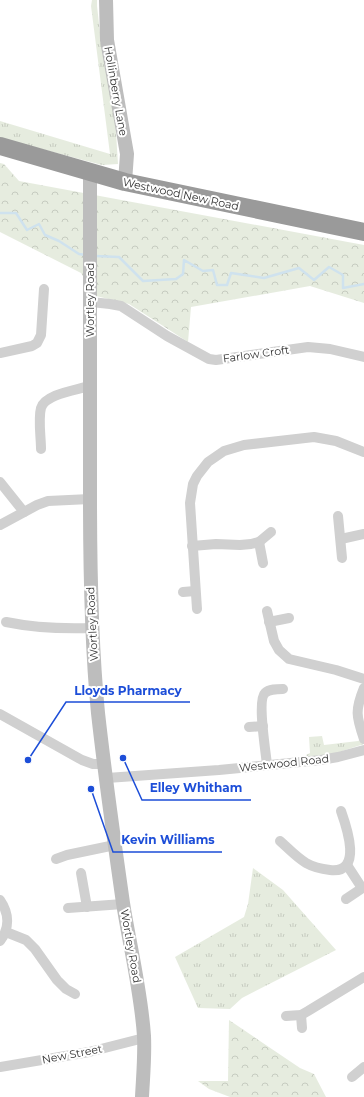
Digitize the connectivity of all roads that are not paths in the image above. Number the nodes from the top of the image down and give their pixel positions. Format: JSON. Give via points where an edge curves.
{"nodes":[{"id":1,"x":106,"y":0,"type":"edge"},
{"id":2,"x":0,"y":146,"type":"edge"},
{"id":3,"x":90,"y":172,"type":"junction"},
{"id":4,"x":124,"y":182,"type":"junction"},
{"id":5,"x":364,"y":232,"type":"edge"},
{"id":6,"x":44,"y":289,"type":"dead end"},
{"id":7,"x":91,"y":302,"type":"junction"},
{"id":8,"x":0,"y":353,"type":"edge"},
{"id":9,"x":364,"y":357,"type":"edge"},
{"id":10,"x":89,"y":386,"type":"junction"},
{"id":11,"x":41,"y":449,"type":"dead end"},
{"id":12,"x":364,"y":452,"type":"edge"},
{"id":13,"x":0,"y":482,"type":"edge"},
{"id":14,"x":90,"y":499,"type":"junction"},
{"id":15,"x":24,"y":512,"type":"junction"},
{"id":16,"x":338,"y":516,"type":"dead end"},
{"id":17,"x":0,"y":526,"type":"edge"},
{"id":18,"x":271,"y":532,"type":"dead end"},
{"id":19,"x":364,"y":534,"type":"edge"},
{"id":20,"x":341,"y":539,"type":"junction"},
{"id":21,"x":259,"y":542,"type":"junction"},
{"id":22,"x":192,"y":546,"type":"junction"},
{"id":23,"x":342,"y":558,"type":"dead end"},
{"id":24,"x":263,"y":563,"type":"dead end"},
{"id":25,"x":195,"y":591,"type":"junction"},
{"id":26,"x":183,"y":592,"type":"dead end"},
{"id":27,"x":197,"y":609,"type":"dead end"},
{"id":28,"x":267,"y":611,"type":"dead end"},
{"id":29,"x":289,"y":618,"type":"dead end"},
{"id":30,"x":6,"y":622,"type":"dead end"},
{"id":31,"x":269,"y":622,"type":"junction"},
{"id":32,"x":92,"y":628,"type":"junction"},
{"id":33,"x":364,"y":679,"type":"edge"},
{"id":34,"x":364,"y":688,"type":"edge"},
{"id":35,"x":283,"y":689,"type":"dead end"},
{"id":36,"x":0,"y":714,"type":"edge"},
{"id":37,"x":263,"y":726,"type":"junction"},
{"id":38,"x":248,"y":727,"type":"dead end"},
{"id":39,"x":364,"y":739,"type":"edge"},
{"id":40,"x":364,"y":750,"type":"edge"},
{"id":41,"x":267,"y":765,"type":"junction"},
{"id":42,"x":106,"y":771,"type":"junction"},
{"id":43,"x":341,"y":811,"type":"dead end"},
{"id":44,"x":280,"y":841,"type":"dead end"},
{"id":45,"x":116,"y":845,"type":"junction"},
{"id":46,"x":56,"y":859,"type":"dead end"},
{"id":47,"x":347,"y":865,"type":"junction"},
{"id":48,"x":81,"y":873,"type":"dead end"},
{"id":49,"x":363,"y":887,"type":"edge"},
{"id":50,"x":346,"y":899,"type":"dead end"},
{"id":51,"x":0,"y":900,"type":"edge"},
{"id":52,"x":123,"y":904,"type":"junction"},
{"id":53,"x":87,"y":907,"type":"junction"},
{"id":54,"x":68,"y":908,"type":"dead end"},
{"id":55,"x":6,"y":932,"type":"junction"},
{"id":56,"x":0,"y":941,"type":"edge"},
{"id":57,"x":364,"y":977,"type":"edge"},
{"id":58,"x":74,"y":994,"type":"dead end"},
{"id":59,"x":301,"y":1015,"type":"junction"},
{"id":60,"x":286,"y":1016,"type":"dead end"},
{"id":61,"x":302,"y":1028,"type":"dead end"},
{"id":62,"x":144,"y":1038,"type":"junction"},
{"id":63,"x":0,"y":1067,"type":"edge"},
{"id":64,"x":363,"y":1070,"type":"edge"},
{"id":65,"x":352,"y":1077,"type":"dead end"},
{"id":66,"x":142,"y":1097,"type":"edge"}],
"edges":[{"from":1,"to":4,"type":"street","name":"Hollinberry Lane","via":[[107,40],[127,154]]},
{"from":2,"to":3,"type":"highway","name":"Westwood New Road"},
{"from":3,"to":4,"type":"highway","name":"Westwood New Road"},
{"from":3,"to":7,"type":"street","name":"Wortley Road"},
{"from":4,"to":5,"type":"highway","name":"Westwood New Road"},
{"from":6,"to":8,"type":"street","via":[[38,308],[40,335],[37,343]]},
{"from":7,"to":9,"type":"street","name":"Farlow Croft","via":[[121,306],[209,359],[308,348],[330,349]]},
{"from":7,"to":10,"type":"street","name":"Wortley Road"},
{"from":10,"to":11,"type":"street","via":[[56,395],[44,402],[40,415]]},
{"from":10,"to":14,"type":"street","name":"Wortley Road"},
{"from":12,"to":22,"type":"street","via":[[336,441],[314,437],[244,445],[224,451],[202,468],[193,484],[190,504]]},
{"from":13,"to":15,"type":"street"},
{"from":14,"to":15,"type":"street","via":[[48,501]]},
{"from":14,"to":32,"type":"street","name":"Wortley Road"},
{"from":15,"to":17,"type":"street"},
{"from":16,"to":20,"type":"street"},
{"from":18,"to":21,"type":"street"},
{"from":19,"to":20,"type":"street"},
{"from":20,"to":23,"type":"street"},
{"from":21,"to":22,"type":"street","via":[[240,546]]},
{"from":21,"to":24,"type":"street"},
{"from":22,"to":25,"type":"street"},
{"from":25,"to":26,"type":"street"},
{"from":25,"to":27,"type":"street"},
{"from":28,"to":31,"type":"street"},
{"from":29,"to":31,"type":"street"},
{"from":30,"to":32,"type":"street","via":[[54,628]]},
{"from":31,"to":33,"type":"street","via":[[274,641],[289,659]]},
{"from":32,"to":42,"type":"street","name":"Wortley Road","via":[[98,713]]},
{"from":34,"to":39,"type":"street","via":[[357,718]]},
{"from":35,"to":37,"type":"street","via":[[268,691],[262,697]]},
{"from":36,"to":42,"type":"street","name":"Westwood Road"},
{"from":37,"to":38,"type":"street"},
{"from":37,"to":41,"type":"street"},
{"from":40,"to":41,"type":"street","name":"Westwood Road","via":[[321,760]]},
{"from":41,"to":42,"type":"street","name":"Westwood Road","via":[[177,773]]},
{"from":42,"to":45,"type":"street","name":"Wortley Road"},
{"from":43,"to":47,"type":"street","via":[[350,844]]},
{"from":44,"to":47,"type":"street","via":[[292,845],[299,858],[316,867],[335,871],[342,870]]},
{"from":45,"to":46,"type":"street","via":[[66,850]]},
{"from":45,"to":52,"type":"street","name":"Wortley Road"},
{"from":47,"to":49,"type":"street"},
{"from":48,"to":53,"type":"street"},
{"from":49,"to":50,"type":"street"},
{"from":51,"to":55,"type":"street","via":[[7,916]]},
{"from":52,"to":53,"type":"street"},
{"from":52,"to":62,"type":"street","name":"Wortley Road"},
{"from":53,"to":54,"type":"street"},
{"from":55,"to":56,"type":"street"},
{"from":55,"to":58,"type":"street","via":[[26,940],[57,980]]},
{"from":57,"to":59,"type":"street"},
{"from":59,"to":60,"type":"street"},
{"from":59,"to":61,"type":"street"},
{"from":62,"to":63,"type":"street","name":"New Street","via":[[89,1052]]},
{"from":62,"to":66,"type":"street","name":"Wortley Road"},
{"from":64,"to":65,"type":"street"}]}
